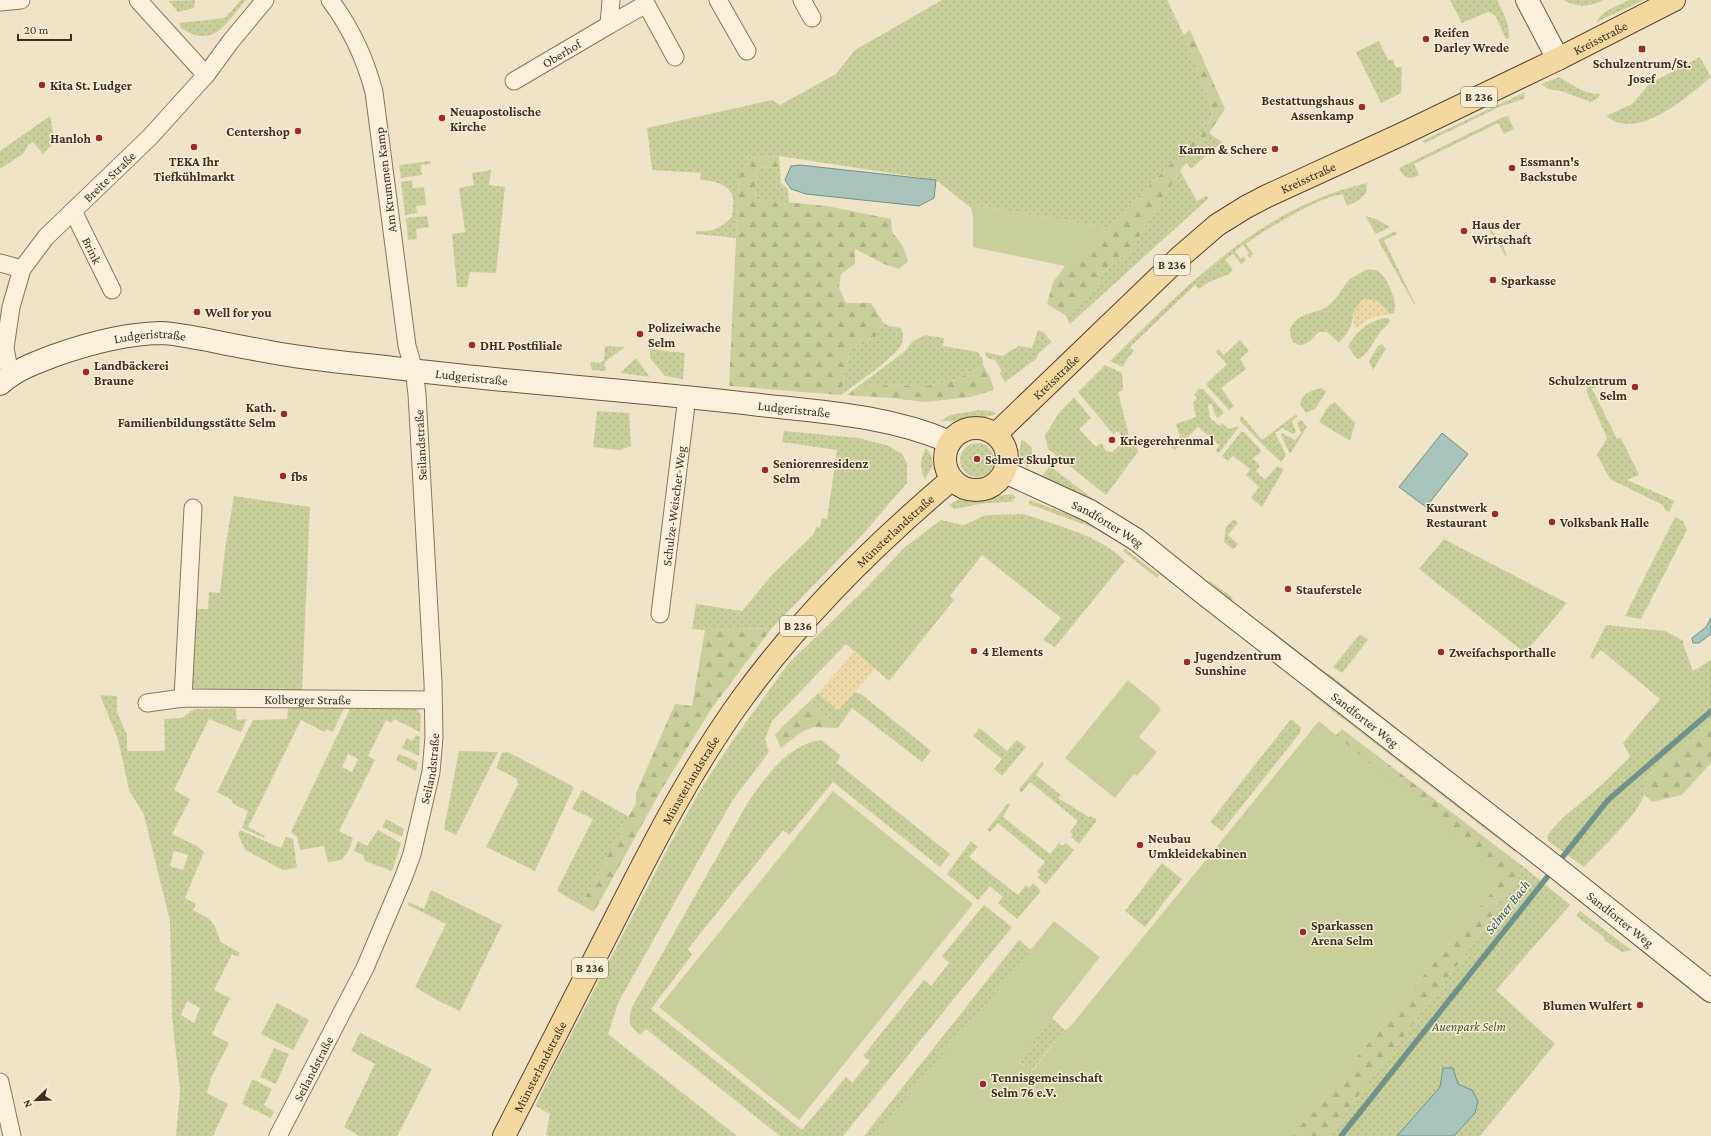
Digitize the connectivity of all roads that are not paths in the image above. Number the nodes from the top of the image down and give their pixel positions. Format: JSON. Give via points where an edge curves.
{"nodes":[{"id":1,"x":21,"y":0,"type":"edge"},
{"id":2,"x":138,"y":0,"type":"edge"},
{"id":3,"x":265,"y":0,"type":"edge"},
{"id":4,"x":330,"y":0,"type":"edge"},
{"id":5,"x":611,"y":0,"type":"edge"},
{"id":6,"x":718,"y":0,"type":"edge"},
{"id":7,"x":802,"y":0,"type":"edge"},
{"id":8,"x":1527,"y":0,"type":"edge"},
{"id":9,"x":1674,"y":0,"type":"edge"},
{"id":10,"x":0,"y":2,"type":"edge"},
{"id":11,"x":645,"y":2,"type":"edge"},
{"id":12,"x":812,"y":18,"type":"dead end"},
{"id":13,"x":609,"y":25,"type":"junction"},
{"id":14,"x":747,"y":51,"type":"dead end"},
{"id":15,"x":675,"y":57,"type":"dead end"},
{"id":16,"x":1558,"y":59,"type":"junction"},
{"id":17,"x":206,"y":76,"type":"junction"},
{"id":18,"x":514,"y":81,"type":"dead end"},
{"id":19,"x":73,"y":211,"type":"junction"},
{"id":20,"x":0,"y":263,"type":"edge"},
{"id":21,"x":22,"y":269,"type":"junction"},
{"id":22,"x":112,"y":290,"type":"dead end"},
{"id":23,"x":414,"y":370,"type":"junction"},
{"id":24,"x":5,"y":380,"type":"edge"},
{"id":25,"x":687,"y":397,"type":"junction"},
{"id":26,"x":996,"y":434,"type":"junction"},
{"id":27,"x":950,"y":442,"type":"junction"},
{"id":28,"x":1005,"y":472,"type":"junction"},
{"id":29,"x":952,"y":479,"type":"junction"},
{"id":30,"x":193,"y":508,"type":"dead end"},
{"id":31,"x":660,"y":614,"type":"dead end"},
{"id":32,"x":183,"y":698,"type":"junction"},
{"id":33,"x":433,"y":700,"type":"junction"},
{"id":34,"x":147,"y":703,"type":"dead end"},
{"id":35,"x":1711,"y":991,"type":"edge"},
{"id":36,"x":0,"y":1082,"type":"edge"},
{"id":37,"x":12,"y":1136,"type":"edge"},
{"id":38,"x":278,"y":1136,"type":"edge"},
{"id":39,"x":504,"y":1136,"type":"edge"}],
"edges":[{"from":1,"to":10,"type":"street"},
{"from":2,"to":17,"type":"street"},
{"from":3,"to":17,"type":"street","name":"Breite Straße"},
{"from":4,"to":23,"type":"street","name":"Am Krummen Kamp","via":[[357,43],[374,92],[406,338]]},
{"from":5,"to":13,"type":"street"},
{"from":6,"to":14,"type":"street"},
{"from":7,"to":12,"type":"street"},
{"from":8,"to":16,"type":"street"},
{"from":9,"to":16,"type":"main road","name":"Kreisstraße","number":"B 236"},
{"from":11,"to":13,"type":"street","name":"Oberhof"},
{"from":11,"to":15,"type":"street","name":"Oberhof"},
{"from":13,"to":18,"type":"street","name":"Oberhof"},
{"from":16,"to":26,"type":"main road","name":"Kreisstraße","number":"B 236","via":[[1246,206],[1217,225],[1181,256]]},
{"from":17,"to":19,"type":"street","name":"Breite Straße","via":[[150,137]]},
{"from":19,"to":21,"type":"street","name":"Breite Straße","via":[[46,237]]},
{"from":19,"to":22,"type":"street","name":"Brink"},
{"from":20,"to":21,"type":"street"},
{"from":21,"to":24,"type":"street","name":"Breite Straße","via":[[10,307],[4,348]]},
{"from":23,"to":24,"type":"street","name":"Ludgeristraße","via":[[273,353],[163,333],[102,340],[21,368]]},
{"from":23,"to":25,"type":"street","name":"Ludgeristraße"},
{"from":23,"to":33,"type":"street","name":"Seilandstraße","via":[[428,572]]},
{"from":25,"to":27,"type":"street","name":"Ludgeristraße","via":[[844,414],[892,422],[926,431]]},
{"from":25,"to":31,"type":"street","name":"Schulze-Weischer-Weg"},
{"from":26,"to":27,"type":"main road","via":[[976,427],[957,434]]},
{"from":26,"to":28,"type":"main road","via":[[1007,452]]},
{"from":27,"to":29,"type":"main road","via":[[945,461]]},
{"from":28,"to":29,"type":"main road","via":[[993,486],[976,490],[959,485]]},
{"from":28,"to":35,"type":"street","name":"Sandforter Weg","via":[[1090,511],[1137,540]]},
{"from":29,"to":39,"type":"main road","name":"Münsterlandstraße","number":"B 236","via":[[900,524],[797,628],[740,701],[670,813]]},
{"from":30,"to":32,"type":"street"},
{"from":32,"to":33,"type":"street","name":"Kolberger Straße"},
{"from":32,"to":34,"type":"street","name":"Kolberger Straße"},
{"from":33,"to":38,"type":"street","name":"Seilandstraße","via":[[434,738],[431,772],[406,871],[365,968]]},
{"from":36,"to":37,"type":"street"}]}
